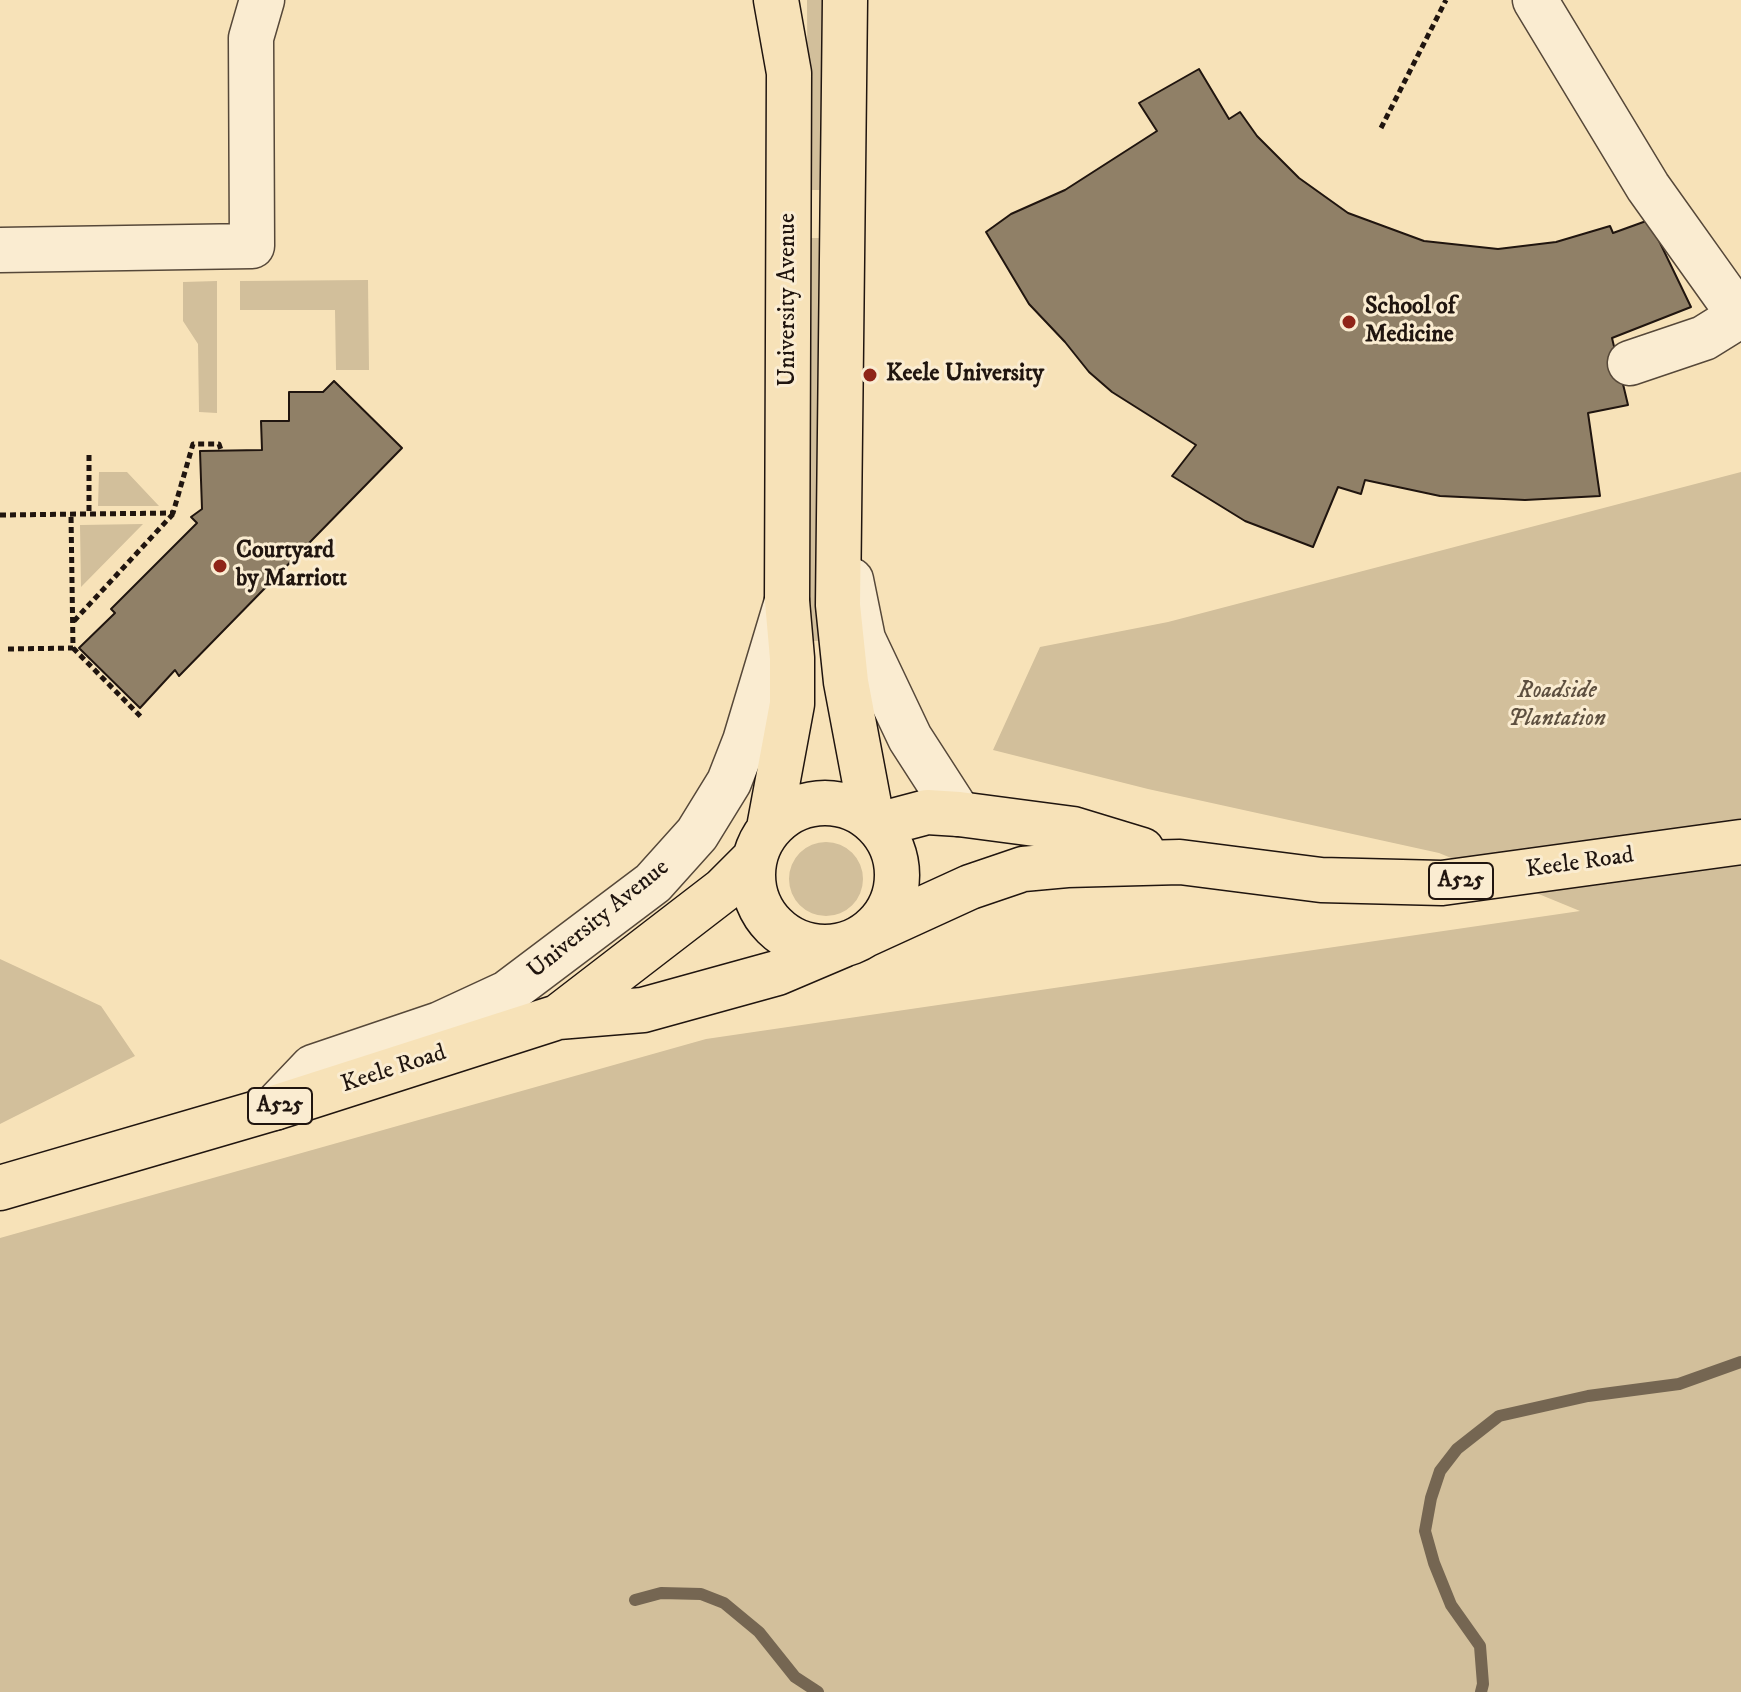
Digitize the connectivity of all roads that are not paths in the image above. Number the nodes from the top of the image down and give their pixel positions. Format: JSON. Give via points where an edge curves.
{"nodes":[{"id":1,"x":776,"y":0,"type":"edge"},
{"id":2,"x":845,"y":0,"type":"edge"},
{"id":3,"x":1535,"y":0,"type":"edge"},
{"id":4,"x":250,"y":13,"type":"edge"},
{"id":5,"x":0,"y":250,"type":"edge"},
{"id":6,"x":1741,"y":316,"type":"edge"},
{"id":7,"x":1630,"y":363,"type":"dead end"},
{"id":8,"x":840,"y":527,"type":"junction"},
{"id":9,"x":787,"y":601,"type":"junction"},
{"id":10,"x":959,"y":814,"type":"junction"},
{"id":11,"x":875,"y":822,"type":"junction"},
{"id":12,"x":1741,"y":842,"type":"edge"},
{"id":13,"x":762,"y":843,"type":"junction"},
{"id":14,"x":1180,"y":862,"type":"junction"},
{"id":15,"x":854,"y":940,"type":"junction"},
{"id":16,"x":558,"y":1017,"type":"junction"},
{"id":17,"x":274,"y":1108,"type":"junction"},
{"id":18,"x":0,"y":1188,"type":"edge"}],
"edges":[{"from":1,"to":9,"type":"main road","name":"University Avenue","via":[[789,73]]},
{"from":2,"to":8,"type":"main road"},
{"from":3,"to":6,"type":"street","via":[[1648,187]]},
{"from":4,"to":5,"type":"street","via":[[252,246]]},
{"from":6,"to":7,"type":"street","via":[[1704,338]]},
{"from":8,"to":10,"type":"street","via":[[863,639],[910,738]]},
{"from":8,"to":11,"type":"main road","via":[[838,605],[846,682]]},
{"from":9,"to":13,"type":"main road","name":"University Avenue","via":[[792,704]]},
{"from":9,"to":17,"type":"street","name":"University Avenue","via":[[729,782],[697,834],[653,883],[507,993],[440,1024],[313,1067]]},
{"from":10,"to":11,"type":"main road","number":"A525","via":[[927,812]]},
{"from":10,"to":14,"type":"main road","number":"A525","via":[[1073,829]]},
{"from":11,"to":13,"type":"main road","via":[[844,806],[820,803],[783,816]]},
{"from":11,"to":15,"type":"main road","via":[[894,852],[894,899],[882,920]]},
{"from":12,"to":14,"type":"main road","name":"Keele Road","number":"A525","via":[[1442,883],[1321,880]]},
{"from":13,"to":15,"type":"main road","via":[[753,879],[767,918],[782,933],[811,945]]},
{"from":13,"to":16,"type":"main road","number":"A525","via":[[699,910]]},
{"from":14,"to":15,"type":"main road","number":"A525","via":[[1023,869]]},
{"from":15,"to":16,"type":"main road","number":"A525","via":[[777,973],[643,1010]]},
{"from":16,"to":17,"type":"main road","name":"Keele Road","number":"A525"},
{"from":17,"to":18,"type":"main road","name":"Keele Road","number":"A525"}]}
